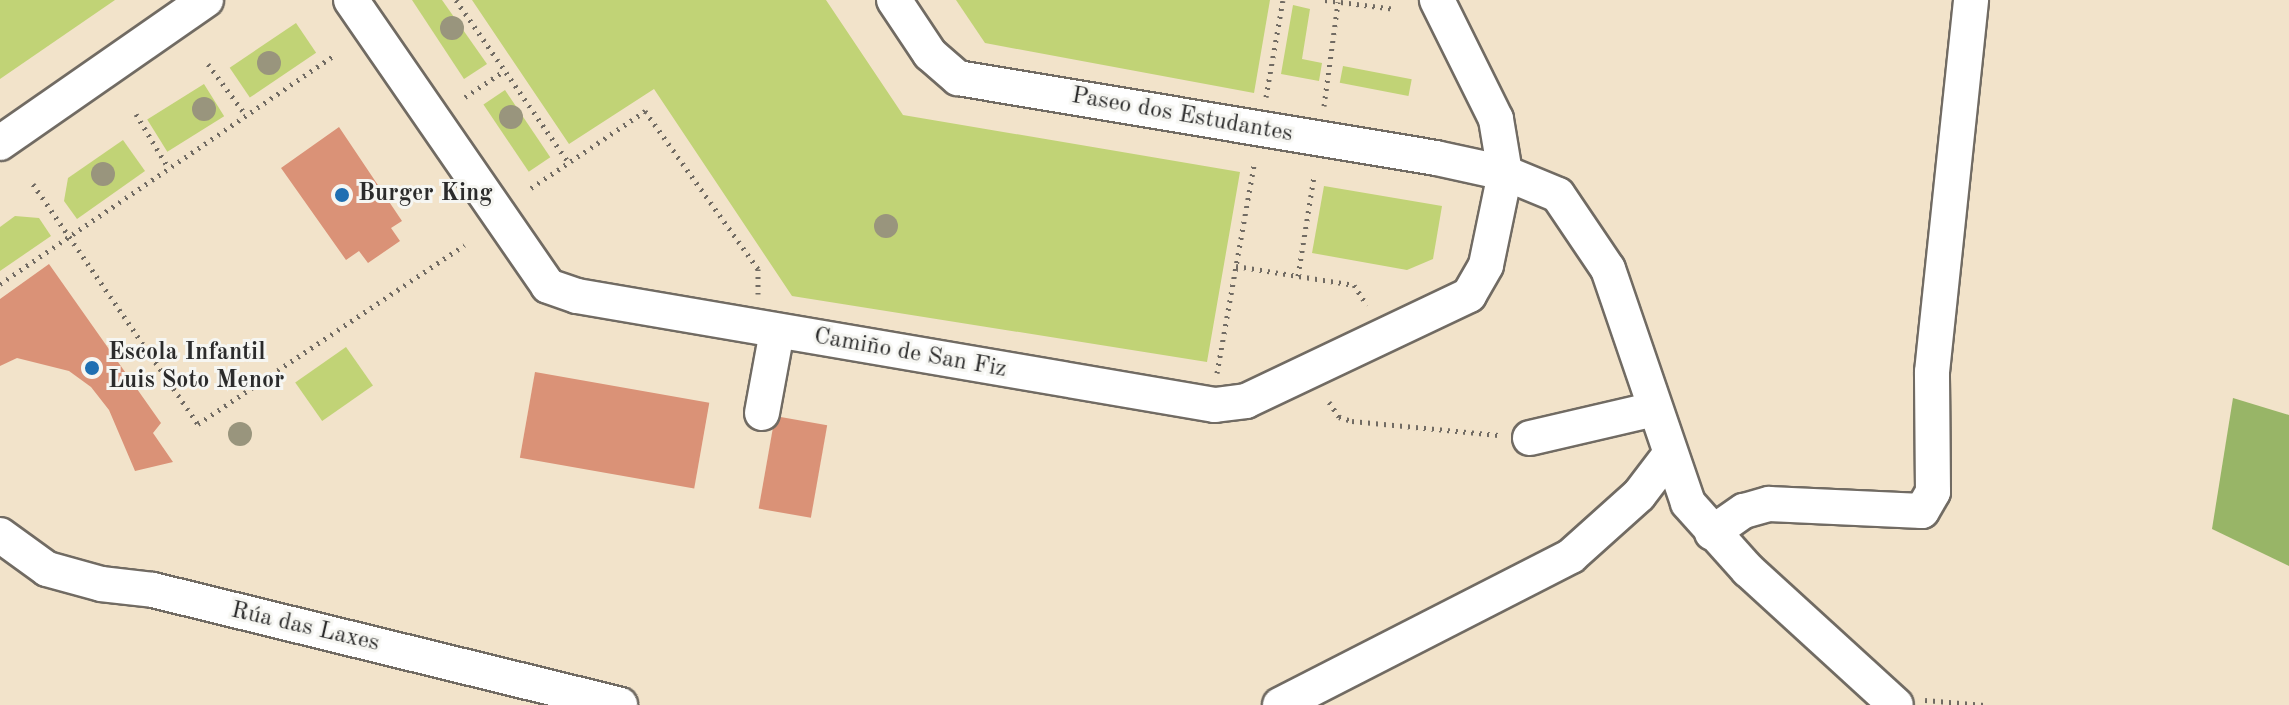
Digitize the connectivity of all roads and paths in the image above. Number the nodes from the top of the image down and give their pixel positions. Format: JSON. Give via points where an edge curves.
{"nodes":[{"id":1,"x":206,"y":0,"type":"edge"},
{"id":2,"x":351,"y":0,"type":"edge"},
{"id":3,"x":456,"y":0,"type":"edge"},
{"id":4,"x":894,"y":0,"type":"edge"},
{"id":5,"x":1283,"y":0,"type":"edge"},
{"id":6,"x":1325,"y":0,"type":"edge"},
{"id":7,"x":1437,"y":0,"type":"edge"},
{"id":8,"x":1971,"y":0,"type":"edge"},
{"id":9,"x":1338,"y":2,"type":"edge"},
{"id":10,"x":1395,"y":9,"type":"dead end"},
{"id":11,"x":334,"y":55,"type":"dead end"},
{"id":12,"x":208,"y":64,"type":"dead end"},
{"id":13,"x":505,"y":70,"type":"junction"},
{"id":14,"x":465,"y":97,"type":"dead end"},
{"id":15,"x":1266,"y":98,"type":"dead end"},
{"id":16,"x":1324,"y":107,"type":"dead end"},
{"id":17,"x":136,"y":114,"type":"dead end"},
{"id":18,"x":245,"y":114,"type":"junction"},
{"id":19,"x":0,"y":143,"type":"edge"},
{"id":20,"x":569,"y":163,"type":"junction"},
{"id":21,"x":1254,"y":165,"type":"dead end"},
{"id":22,"x":168,"y":167,"type":"junction"},
{"id":23,"x":1505,"y":173,"type":"junction"},
{"id":24,"x":1314,"y":176,"type":"dead end"},
{"id":25,"x":33,"y":184,"type":"dead end"},
{"id":26,"x":531,"y":188,"type":"dead end"},
{"id":27,"x":69,"y":237,"type":"junction"},
{"id":28,"x":464,"y":245,"type":"dead end"},
{"id":29,"x":1236,"y":266,"type":"junction"},
{"id":30,"x":1298,"y":276,"type":"junction"},
{"id":31,"x":0,"y":284,"type":"edge"},
{"id":32,"x":758,"y":294,"type":"dead end"},
{"id":33,"x":1367,"y":305,"type":"dead end"},
{"id":34,"x":777,"y":331,"type":"junction"},
{"id":35,"x":1217,"y":374,"type":"dead end"},
{"id":36,"x":1329,"y":402,"type":"dead end"},
{"id":37,"x":1655,"y":409,"type":"junction"},
{"id":38,"x":762,"y":413,"type":"dead end"},
{"id":39,"x":1530,"y":438,"type":"joint"},
{"id":40,"x":1668,"y":457,"type":"junction"},
{"id":41,"x":1712,"y":533,"type":"junction"},
{"id":42,"x":0,"y":535,"type":"edge"},
{"id":43,"x":1894,"y":703,"type":"edge"},
{"id":44,"x":620,"y":705,"type":"edge"},
{"id":45,"x":1280,"y":705,"type":"edge"},
{"id":46,"x":1985,"y":705,"type":"edge"}],
"edges":[{"from":1,"to":19,"type":"street"},
{"from":2,"to":34,"type":"street","name":"Camiño de San Fiz","via":[[548,286],[577,296]]},
{"from":3,"to":13,"type":"path"},
{"from":4,"to":23,"type":"street","name":"Paseo dos Estudantes","via":[[930,54],[958,78]]},
{"from":5,"to":15,"type":"path"},
{"from":6,"to":9,"type":"path"},
{"from":7,"to":23,"type":"street","via":[[1496,119]]},
{"from":8,"to":41,"type":"street","via":[[1932,372],[1933,492],[1922,511],[1769,504],[1744,511]]},
{"from":9,"to":10,"type":"path"},
{"from":9,"to":16,"type":"path"},
{"from":11,"to":18,"type":"path"},
{"from":12,"to":18,"type":"path"},
{"from":13,"to":14,"type":"path"},
{"from":13,"to":20,"type":"path"},
{"from":17,"to":22,"type":"path"},
{"from":18,"to":22,"type":"path"},
{"from":20,"to":26,"type":"path"},
{"from":20,"to":32,"type":"path","via":[[645,111],[758,269]]},
{"from":21,"to":29,"type":"path"},
{"from":22,"to":27,"type":"path"},
{"from":23,"to":34,"type":"street","name":"Camiño de San Fiz","via":[[1486,265],[1469,295],[1246,401],[1215,405]]},
{"from":23,"to":37,"type":"street","name":"Paseo dos Estudantes","via":[[1558,195],[1608,269]]},
{"from":24,"to":30,"type":"path"},
{"from":25,"to":27,"type":"path"},
{"from":27,"to":28,"type":"path","via":[[198,424]]},
{"from":27,"to":31,"type":"path"},
{"from":29,"to":30,"type":"path"},
{"from":29,"to":35,"type":"path"},
{"from":30,"to":33,"type":"path","via":[[1354,285]]},
{"from":34,"to":38,"type":"street"},
{"from":36,"to":39,"type":"path","via":[[1339,417],[1352,421]]},
{"from":37,"to":39,"type":"street"},
{"from":37,"to":40,"type":"street","name":"Paseo dos Estudantes"},
{"from":40,"to":41,"type":"street","name":"Paseo dos Estudantes","via":[[1688,503]]},
{"from":40,"to":45,"type":"street","via":[[1639,495],[1571,556]]},
{"from":41,"to":43,"type":"street","name":"Paseo dos Estudantes"},
{"from":42,"to":44,"type":"street","name":"Rúa das Laxes","via":[[47,569],[61,573],[153,590]]},
{"from":43,"to":46,"type":"path"}]}
